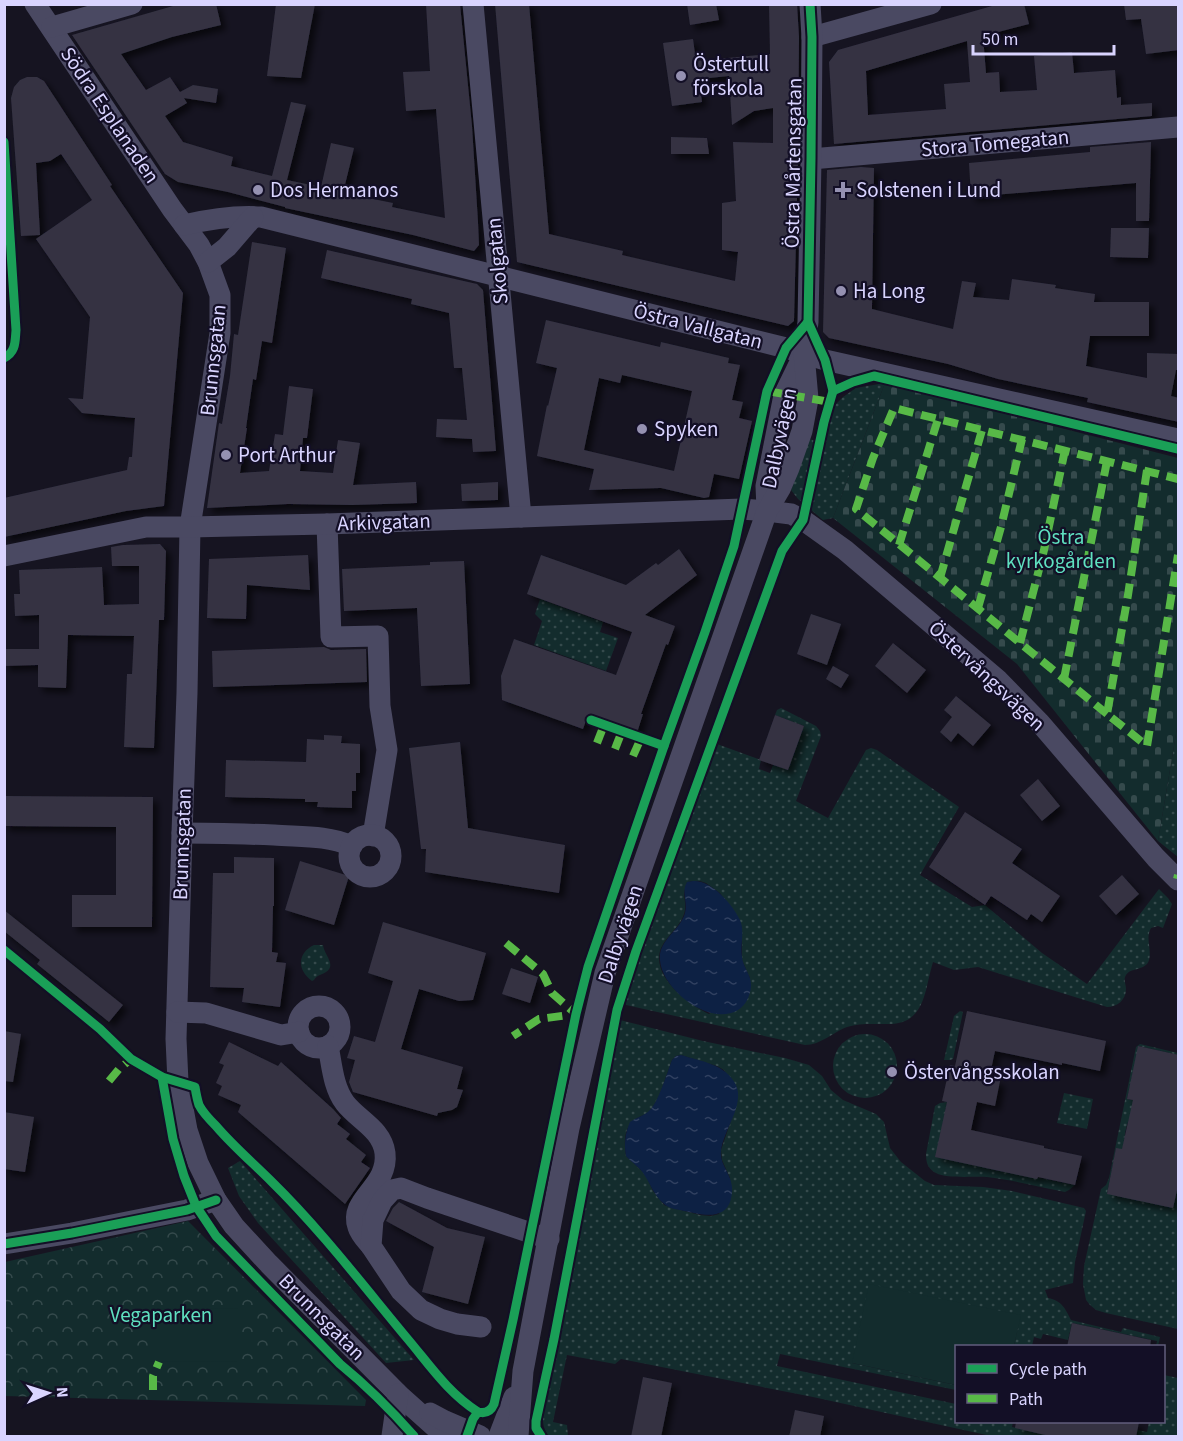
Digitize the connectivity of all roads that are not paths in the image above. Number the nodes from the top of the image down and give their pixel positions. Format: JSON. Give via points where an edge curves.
{"nodes":[{"id":1,"x":35,"y":4,"type":"edge"},
{"id":2,"x":132,"y":4,"type":"edge"},
{"id":3,"x":473,"y":4,"type":"edge"},
{"id":4,"x":810,"y":4,"type":"edge"},
{"id":5,"x":931,"y":4,"type":"edge"},
{"id":6,"x":52,"y":27,"type":"junction"},
{"id":7,"x":812,"y":37,"type":"junction"},
{"id":8,"x":1179,"y":128,"type":"edge"},
{"id":9,"x":811,"y":159,"type":"junction"},
{"id":10,"x":253,"y":217,"type":"junction"},
{"id":11,"x":184,"y":225,"type":"junction"},
{"id":12,"x":208,"y":262,"type":"junction"},
{"id":13,"x":498,"y":276,"type":"junction"},
{"id":14,"x":804,"y":354,"type":"junction"},
{"id":15,"x":1179,"y":440,"type":"edge"},
{"id":16,"x":767,"y":511,"type":"junction"},
{"id":17,"x":521,"y":517,"type":"junction"},
{"id":18,"x":327,"y":524,"type":"junction"},
{"id":19,"x":190,"y":527,"type":"junction"},
{"id":20,"x":4,"y":556,"type":"edge"},
{"id":21,"x":182,"y":833,"type":"junction"},
{"id":22,"x":373,"y":836,"type":"junction"},
{"id":23,"x":352,"y":846,"type":"junction"},
{"id":24,"x":1179,"y":880,"type":"edge"},
{"id":25,"x":177,"y":1012,"type":"junction"},
{"id":26,"x":299,"y":1032,"type":"junction"},
{"id":27,"x":328,"y":1046,"type":"junction"},
{"id":28,"x":216,"y":1200,"type":"junction"},
{"id":29,"x":549,"y":1239,"type":"junction"},
{"id":30,"x":4,"y":1244,"type":"edge"},
{"id":31,"x":371,"y":1246,"type":"junction"},
{"id":32,"x":481,"y":1327,"type":"dead end"},
{"id":33,"x":523,"y":1371,"type":"junction"},
{"id":34,"x":398,"y":1394,"type":"junction"},
{"id":35,"x":392,"y":1437,"type":"edge"},
{"id":36,"x":446,"y":1437,"type":"edge"},
{"id":37,"x":480,"y":1437,"type":"edge"},
{"id":38,"x":499,"y":1437,"type":"edge"},
{"id":39,"x":518,"y":1437,"type":"edge"}],
"edges":[{"from":1,"to":6,"type":"street","name":"Södra Esplanaden"},
{"from":2,"to":6,"type":"street"},
{"from":3,"to":13,"type":"street","name":"Skolgatan"},
{"from":4,"to":7,"type":"street","name":"Östra Mårtensgatan"},
{"from":5,"to":7,"type":"street"},
{"from":6,"to":11,"type":"street","name":"Södra Esplanaden"},
{"from":7,"to":9,"type":"street","name":"Östra Mårtensgatan"},
{"from":8,"to":9,"type":"street","name":"Stora Tomegatan"},
{"from":9,"to":14,"type":"street","name":"Östra Mårtensgatan"},
{"from":10,"to":11,"type":"street","name":"Östra Vallgatan","via":[[207,219]]},
{"from":10,"to":12,"type":"street"},
{"from":10,"to":13,"type":"street","name":"Östra Vallgatan"},
{"from":11,"to":12,"type":"street","name":"Brunnsgatan"},
{"from":12,"to":19,"type":"street","name":"Brunnsgatan","via":[[220,295],[220,333]]},
{"from":13,"to":14,"type":"street","name":"Östra Vallgatan"},
{"from":13,"to":17,"type":"street","name":"Skolgatan"},
{"from":14,"to":15,"type":"street","name":"Östra Vallgatan"},
{"from":14,"to":16,"type":"street","name":"Dalbyvägen","via":[[784,395],[766,486]]},
{"from":16,"to":17,"type":"street","name":"Arkivgatan"},
{"from":16,"to":24,"type":"street","name":"Östervångsvägen","via":[[791,514],[845,550],[998,680]]},
{"from":16,"to":29,"type":"street","name":"Dalbyvägen","via":[[605,973],[569,1128]]},
{"from":17,"to":18,"type":"street","name":"Arkivgatan"},
{"from":18,"to":19,"type":"street","name":"Arkivgatan"},
{"from":18,"to":22,"type":"street","via":[[331,637],[378,636],[380,706],[387,750]]},
{"from":19,"to":20,"type":"street","name":"Arkivgatan","via":[[146,527]]},
{"from":19,"to":21,"type":"street","name":"Brunnsgatan"},
{"from":21,"to":23,"type":"street","via":[[323,837]]},
{"from":21,"to":25,"type":"street","name":"Brunnsgatan"},
{"from":22,"to":23,"type":"street","via":[[357,839]]},
{"from":22,"to":23,"type":"street","via":[[384,841],[390,854],[382,873],[368,877],[355,871],[349,858]]},
{"from":25,"to":26,"type":"street","via":[[206,1013],[280,1035]]},
{"from":25,"to":28,"type":"street","name":"Brunnsgatan","via":[[177,1072],[187,1130]]},
{"from":26,"to":27,"type":"street","via":[[310,1046]]},
{"from":26,"to":27,"type":"street","via":[[299,1021],[308,1010],[328,1008],[340,1026],[336,1040]]},
{"from":27,"to":31,"type":"street","via":[[340,1096],[378,1135],[384,1150],[381,1177],[357,1212],[359,1230]]},
{"from":28,"to":30,"type":"street","via":[[164,1215]]},
{"from":28,"to":34,"type":"street","name":"Brunnsgatan","via":[[252,1246]]},
{"from":29,"to":31,"type":"street","via":[[396,1188],[387,1194],[373,1220]]},
{"from":29,"to":33,"type":"street","name":"Dalbyvägen"},
{"from":31,"to":32,"type":"street","via":[[401,1291],[421,1310],[457,1324]]},
{"from":33,"to":38,"type":"street","name":"Dalbyvägen"},
{"from":33,"to":39,"type":"street","name":"Dalbyvägen"},
{"from":34,"to":35,"type":"street"},
{"from":34,"to":36,"type":"street","name":"Brunnsgatan"},
{"from":34,"to":37,"type":"street","name":"Brunnsgatan"}]}
